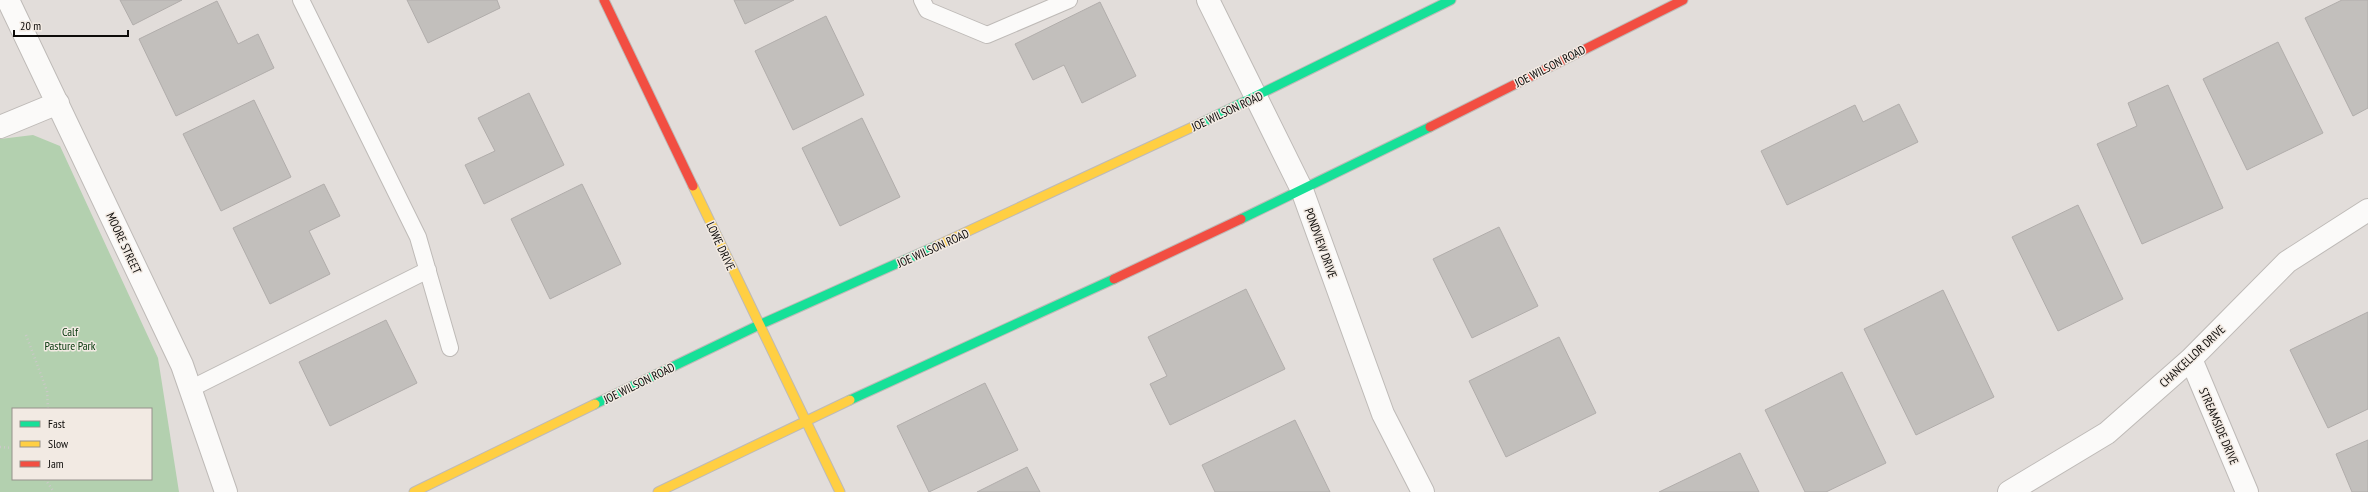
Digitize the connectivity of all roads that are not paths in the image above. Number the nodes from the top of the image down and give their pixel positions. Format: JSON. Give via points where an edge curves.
{"nodes":[{"id":1,"x":8,"y":0,"type":"edge"},
{"id":2,"x":301,"y":0,"type":"edge"},
{"id":3,"x":604,"y":0,"type":"edge"},
{"id":4,"x":922,"y":0,"type":"edge"},
{"id":5,"x":1069,"y":0,"type":"edge"},
{"id":6,"x":1208,"y":0,"type":"edge"},
{"id":7,"x":1450,"y":0,"type":"edge"},
{"id":8,"x":1683,"y":0,"type":"edge"},
{"id":9,"x":1257,"y":97,"type":"junction"},
{"id":10,"x":58,"y":103,"type":"junction"},
{"id":11,"x":0,"y":127,"type":"edge"},
{"id":12,"x":1302,"y":190,"type":"junction"},
{"id":13,"x":2368,"y":210,"type":"edge"},
{"id":14,"x":428,"y":270,"type":"junction"},
{"id":15,"x":759,"y":325,"type":"junction"},
{"id":16,"x":450,"y":348,"type":"dead end"},
{"id":17,"x":2191,"y":359,"type":"junction"},
{"id":18,"x":190,"y":388,"type":"junction"},
{"id":19,"x":804,"y":420,"type":"junction"},
{"id":20,"x":226,"y":492,"type":"edge"},
{"id":21,"x":414,"y":492,"type":"edge"},
{"id":22,"x":658,"y":492,"type":"edge"},
{"id":23,"x":840,"y":492,"type":"edge"},
{"id":24,"x":1422,"y":492,"type":"edge"},
{"id":25,"x":2009,"y":492,"type":"edge"},
{"id":26,"x":2247,"y":492,"type":"edge"}],
"edges":[{"from":1,"to":10,"type":"street","name":"MOORE STREET"},
{"from":2,"to":14,"type":"lane","via":[[418,237]]},
{"from":3,"to":15,"type":"main road","name":"LOWE DRIVE"},
{"from":4,"to":5,"type":"lane","via":[[927,10],[987,35]]},
{"from":6,"to":9,"type":"street","name":"PONDVIEW DRIVE"},
{"from":7,"to":9,"type":"main road","name":"JOE WILSON ROAD"},
{"from":8,"to":12,"type":"main road","name":"JOE WILSON ROAD"},
{"from":9,"to":12,"type":"street","name":"PONDVIEW DRIVE"},
{"from":9,"to":15,"type":"main road","name":"JOE WILSON ROAD","via":[[948,241]]},
{"from":10,"to":11,"type":"street"},
{"from":10,"to":18,"type":"street","name":"MOORE STREET","via":[[182,365]]},
{"from":12,"to":19,"type":"main road","name":"JOE WILSON ROAD"},
{"from":12,"to":24,"type":"street","name":"PONDVIEW DRIVE","via":[[1383,414]]},
{"from":13,"to":17,"type":"street","name":"CHANCELLOR DRIVE","via":[[2287,262]]},
{"from":14,"to":16,"type":"lane"},
{"from":14,"to":18,"type":"lane"},
{"from":15,"to":19,"type":"main road","name":"LOWE DRIVE"},
{"from":15,"to":21,"type":"main road","name":"JOE WILSON ROAD"},
{"from":17,"to":25,"type":"street","name":"CHANCELLOR DRIVE","via":[[2107,433]]},
{"from":17,"to":26,"type":"street","name":"STREAMSIDE DRIVE"},
{"from":18,"to":20,"type":"street","name":"MOORE STREET"},
{"from":19,"to":22,"type":"main road","name":"JOE WILSON ROAD"},
{"from":19,"to":23,"type":"main road","name":"LOWE DRIVE"}]}
